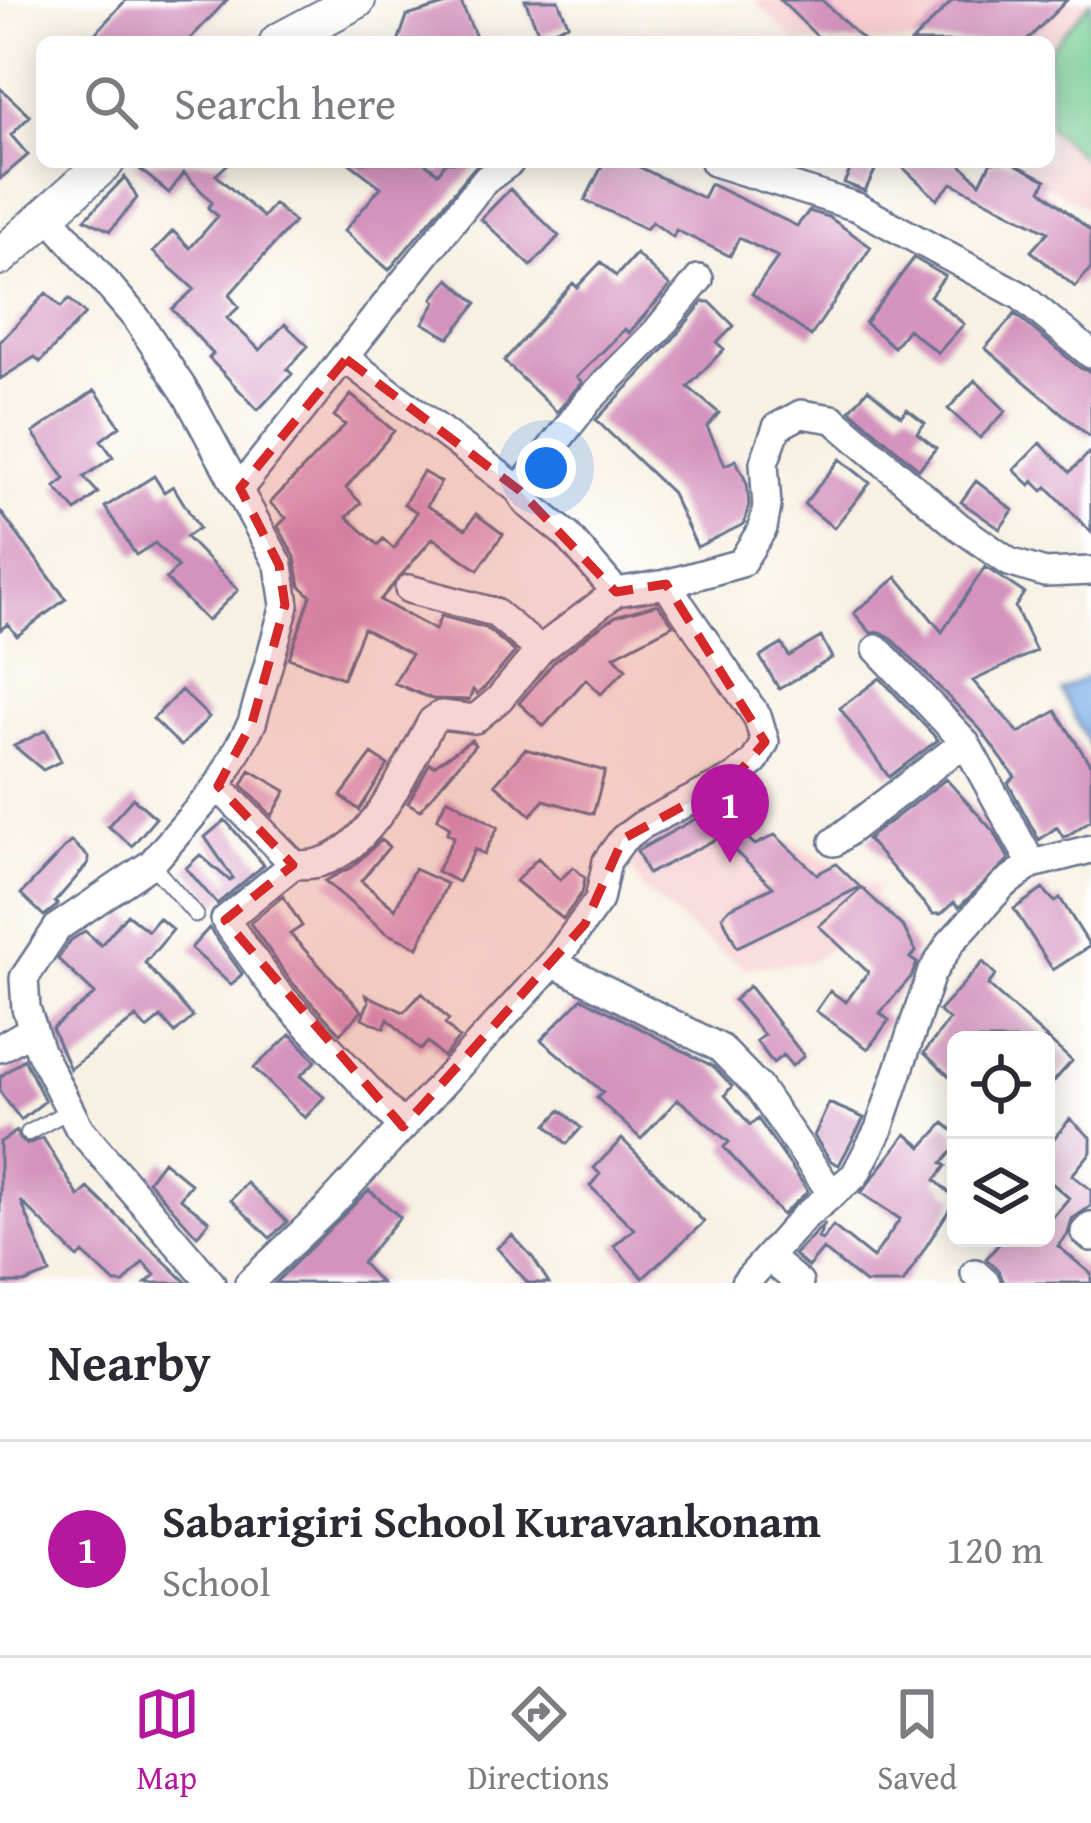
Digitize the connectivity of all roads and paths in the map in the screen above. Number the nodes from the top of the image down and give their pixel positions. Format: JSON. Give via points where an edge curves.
{"nodes":[{"id":1,"x":357,"y":0,"type":"edge"},
{"id":2,"x":289,"y":36,"type":"edge"},
{"id":3,"x":100,"y":168,"type":"edge"},
{"id":4,"x":502,"y":168,"type":"edge"},
{"id":5,"x":733,"y":168,"type":"edge"},
{"id":6,"x":49,"y":215,"type":"junction"},
{"id":7,"x":0,"y":257,"type":"edge"},
{"id":8,"x":699,"y":279,"type":"dead end"},
{"id":9,"x":1091,"y":353,"type":"edge"},
{"id":10,"x":346,"y":359,"type":"junction"},
{"id":11,"x":240,"y":488,"type":"junction"},
{"id":12,"x":519,"y":490,"type":"junction"},
{"id":13,"x":1091,"y":571,"type":"edge"},
{"id":14,"x":666,"y":584,"type":"junction"},
{"id":15,"x":409,"y":589,"type":"dead end"},
{"id":16,"x":616,"y":592,"type":"junction"},
{"id":17,"x":877,"y":649,"type":"dead end"},
{"id":18,"x":540,"y":650,"type":"junction"},
{"id":19,"x":965,"y":742,"type":"junction"},
{"id":20,"x":218,"y":786,"type":"junction"},
{"id":21,"x":834,"y":842,"type":"dead end"},
{"id":22,"x":1089,"y":852,"type":"edge"},
{"id":23,"x":151,"y":864,"type":"junction"},
{"id":24,"x":295,"y":864,"type":"junction"},
{"id":25,"x":1032,"y":864,"type":"junction"},
{"id":26,"x":196,"y":915,"type":"dead end"},
{"id":27,"x":553,"y":963,"type":"junction"},
{"id":28,"x":33,"y":1029,"type":"junction"},
{"id":29,"x":0,"y":1048,"type":"edge"},
{"id":30,"x":70,"y":1110,"type":"junction"},
{"id":31,"x":403,"y":1127,"type":"junction"},
{"id":32,"x":28,"y":1133,"type":"dead end"},
{"id":33,"x":832,"y":1194,"type":"junction"},
{"id":34,"x":1091,"y":1226,"type":"edge"},
{"id":35,"x":1091,"y":1237,"type":"edge"},
{"id":36,"x":769,"y":1258,"type":"junction"},
{"id":37,"x":211,"y":1283,"type":"edge"},
{"id":38,"x":250,"y":1283,"type":"edge"},
{"id":39,"x":745,"y":1283,"type":"edge"},
{"id":40,"x":800,"y":1283,"type":"edge"}],
"edges":[{"from":1,"to":2,"type":"main road"},
{"from":3,"to":6,"type":"main road"},
{"from":4,"to":10,"type":"street"},
{"from":5,"to":9,"type":"street","via":[[857,208],[1021,296]]},
{"from":6,"to":7,"type":"main road"},
{"from":6,"to":11,"type":"street","via":[[137,319]]},
{"from":8,"to":12,"type":"street"},
{"from":10,"to":11,"type":"street"},
{"from":10,"to":12,"type":"street"},
{"from":11,"to":20,"type":"street","via":[[279,566],[285,605],[252,723]]},
{"from":12,"to":16,"type":"street"},
{"from":13,"to":14,"type":"street","via":[[1046,573],[1009,562],[833,419],[801,414],[778,427],[764,463],[763,528],[741,563]]},
{"from":14,"to":16,"type":"street"},
{"from":14,"to":27,"type":"street","via":[[758,718],[765,742],[734,778],[623,839],[607,861],[599,899]]},
{"from":15,"to":18,"type":"street","via":[[494,612]]},
{"from":16,"to":18,"type":"street"},
{"from":17,"to":19,"type":"street"},
{"from":18,"to":24,"type":"street","via":[[475,719],[432,721],[373,824],[317,863]]},
{"from":19,"to":21,"type":"street"},
{"from":19,"to":25,"type":"street"},
{"from":20,"to":23,"type":"street"},
{"from":20,"to":24,"type":"street"},
{"from":22,"to":25,"type":"street"},
{"from":23,"to":26,"type":"lane"},
{"from":23,"to":28,"type":"street","via":[[58,927],[24,978]]},
{"from":24,"to":31,"type":"street","via":[[225,920],[276,991]]},
{"from":25,"to":33,"type":"street","via":[[1003,885],[931,974],[879,1129],[854,1175]]},
{"from":27,"to":31,"type":"street"},
{"from":27,"to":33,"type":"street","via":[[720,1048],[758,1087]]},
{"from":28,"to":29,"type":"street"},
{"from":28,"to":30,"type":"street"},
{"from":30,"to":32,"type":"lane"},
{"from":30,"to":37,"type":"street"},
{"from":31,"to":38,"type":"street"},
{"from":33,"to":36,"type":"street"},
{"from":34,"to":35,"type":"street"},
{"from":36,"to":39,"type":"street"},
{"from":36,"to":40,"type":"street"}]}
